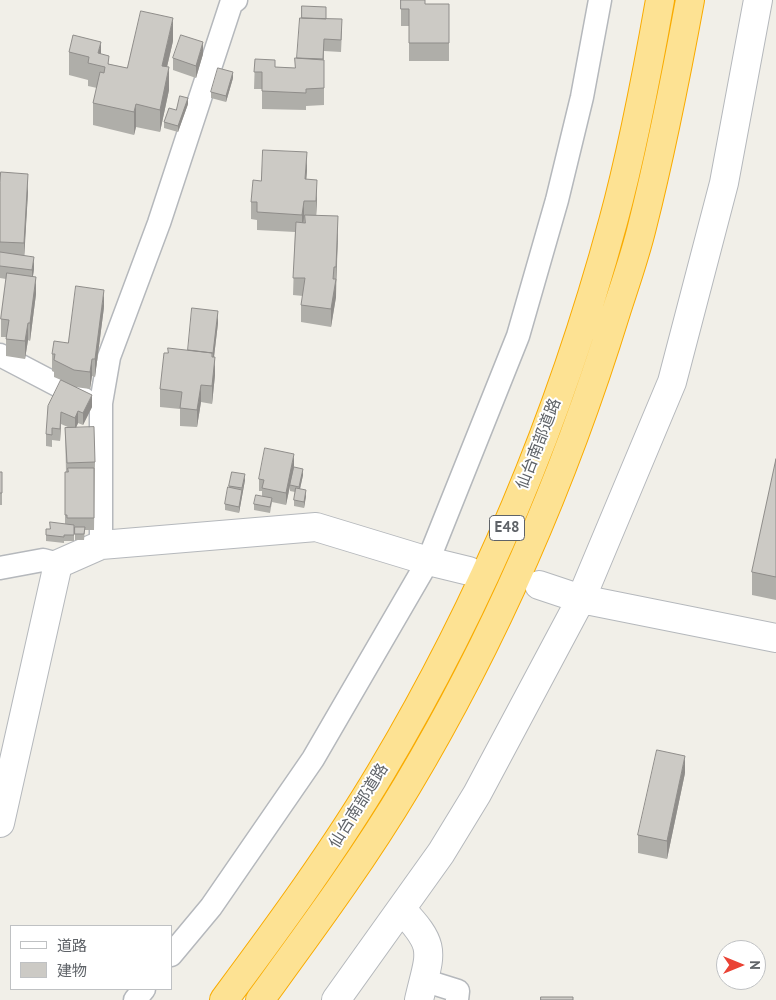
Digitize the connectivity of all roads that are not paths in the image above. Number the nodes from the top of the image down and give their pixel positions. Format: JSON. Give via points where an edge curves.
{"nodes":[{"id":1,"x":236,"y":0,"type":"edge"},
{"id":2,"x":600,"y":0,"type":"edge"},
{"id":3,"x":660,"y":0,"type":"edge"},
{"id":4,"x":690,"y":0,"type":"edge"},
{"id":5,"x":758,"y":0,"type":"edge"},
{"id":6,"x":0,"y":355,"type":"edge"},
{"id":7,"x":101,"y":407,"type":"junction"},
{"id":8,"x":101,"y":545,"type":"junction"},
{"id":9,"x":428,"y":561,"type":"junction"},
{"id":10,"x":58,"y":564,"type":"junction"},
{"id":11,"x":0,"y":568,"type":"edge"},
{"id":12,"x":469,"y":571,"type":"dead end"},
{"id":13,"x":539,"y":585,"type":"dead end"},
{"id":14,"x":581,"y":599,"type":"junction"},
{"id":15,"x":776,"y":638,"type":"edge"},
{"id":16,"x":0,"y":823,"type":"edge"},
{"id":17,"x":402,"y":910,"type":"junction"},
{"id":18,"x":172,"y":954,"type":"edge"},
{"id":19,"x":143,"y":990,"type":"edge"},
{"id":20,"x":421,"y":990,"type":"edge"},
{"id":21,"x":135,"y":1000,"type":"edge"},
{"id":22,"x":224,"y":1000,"type":"edge"},
{"id":23,"x":260,"y":1000,"type":"edge"},
{"id":24,"x":336,"y":1000,"type":"edge"},
{"id":25,"x":457,"y":1000,"type":"edge"}],
"edges":[{"from":1,"to":7,"type":"street","via":[[231,4],[159,223],[109,357]]},
{"from":2,"to":9,"type":"street","via":[[558,200],[518,336]]},
{"from":3,"to":22,"type":"highway","name":"仙台南部道路","number":"E48","via":[[645,85],[614,222],[567,373],[510,522],[449,650],[381,772],[305,889]]},
{"from":4,"to":23,"type":"highway","name":"仙台南部道路","number":"E48","via":[[642,229],[594,385],[536,534],[475,664],[406,787],[328,907]]},
{"from":5,"to":14,"type":"street","via":[[724,183],[672,382]]},
{"from":6,"to":7,"type":"street"},
{"from":7,"to":8,"type":"street"},
{"from":8,"to":9,"type":"street","via":[[316,527]]},
{"from":8,"to":10,"type":"street"},
{"from":9,"to":12,"type":"street"},
{"from":9,"to":18,"type":"street","via":[[313,759],[211,907]]},
{"from":10,"to":11,"type":"street","via":[[43,560]]},
{"from":10,"to":16,"type":"street"},
{"from":13,"to":14,"type":"street"},
{"from":14,"to":15,"type":"street"},
{"from":14,"to":17,"type":"street","via":[[477,794]]},
{"from":17,"to":20,"type":"street","via":[[422,932],[429,948]]},
{"from":17,"to":24,"type":"street"},
{"from":19,"to":21,"type":"street"},
{"from":20,"to":25,"type":"street","via":[[458,990]]}]}
